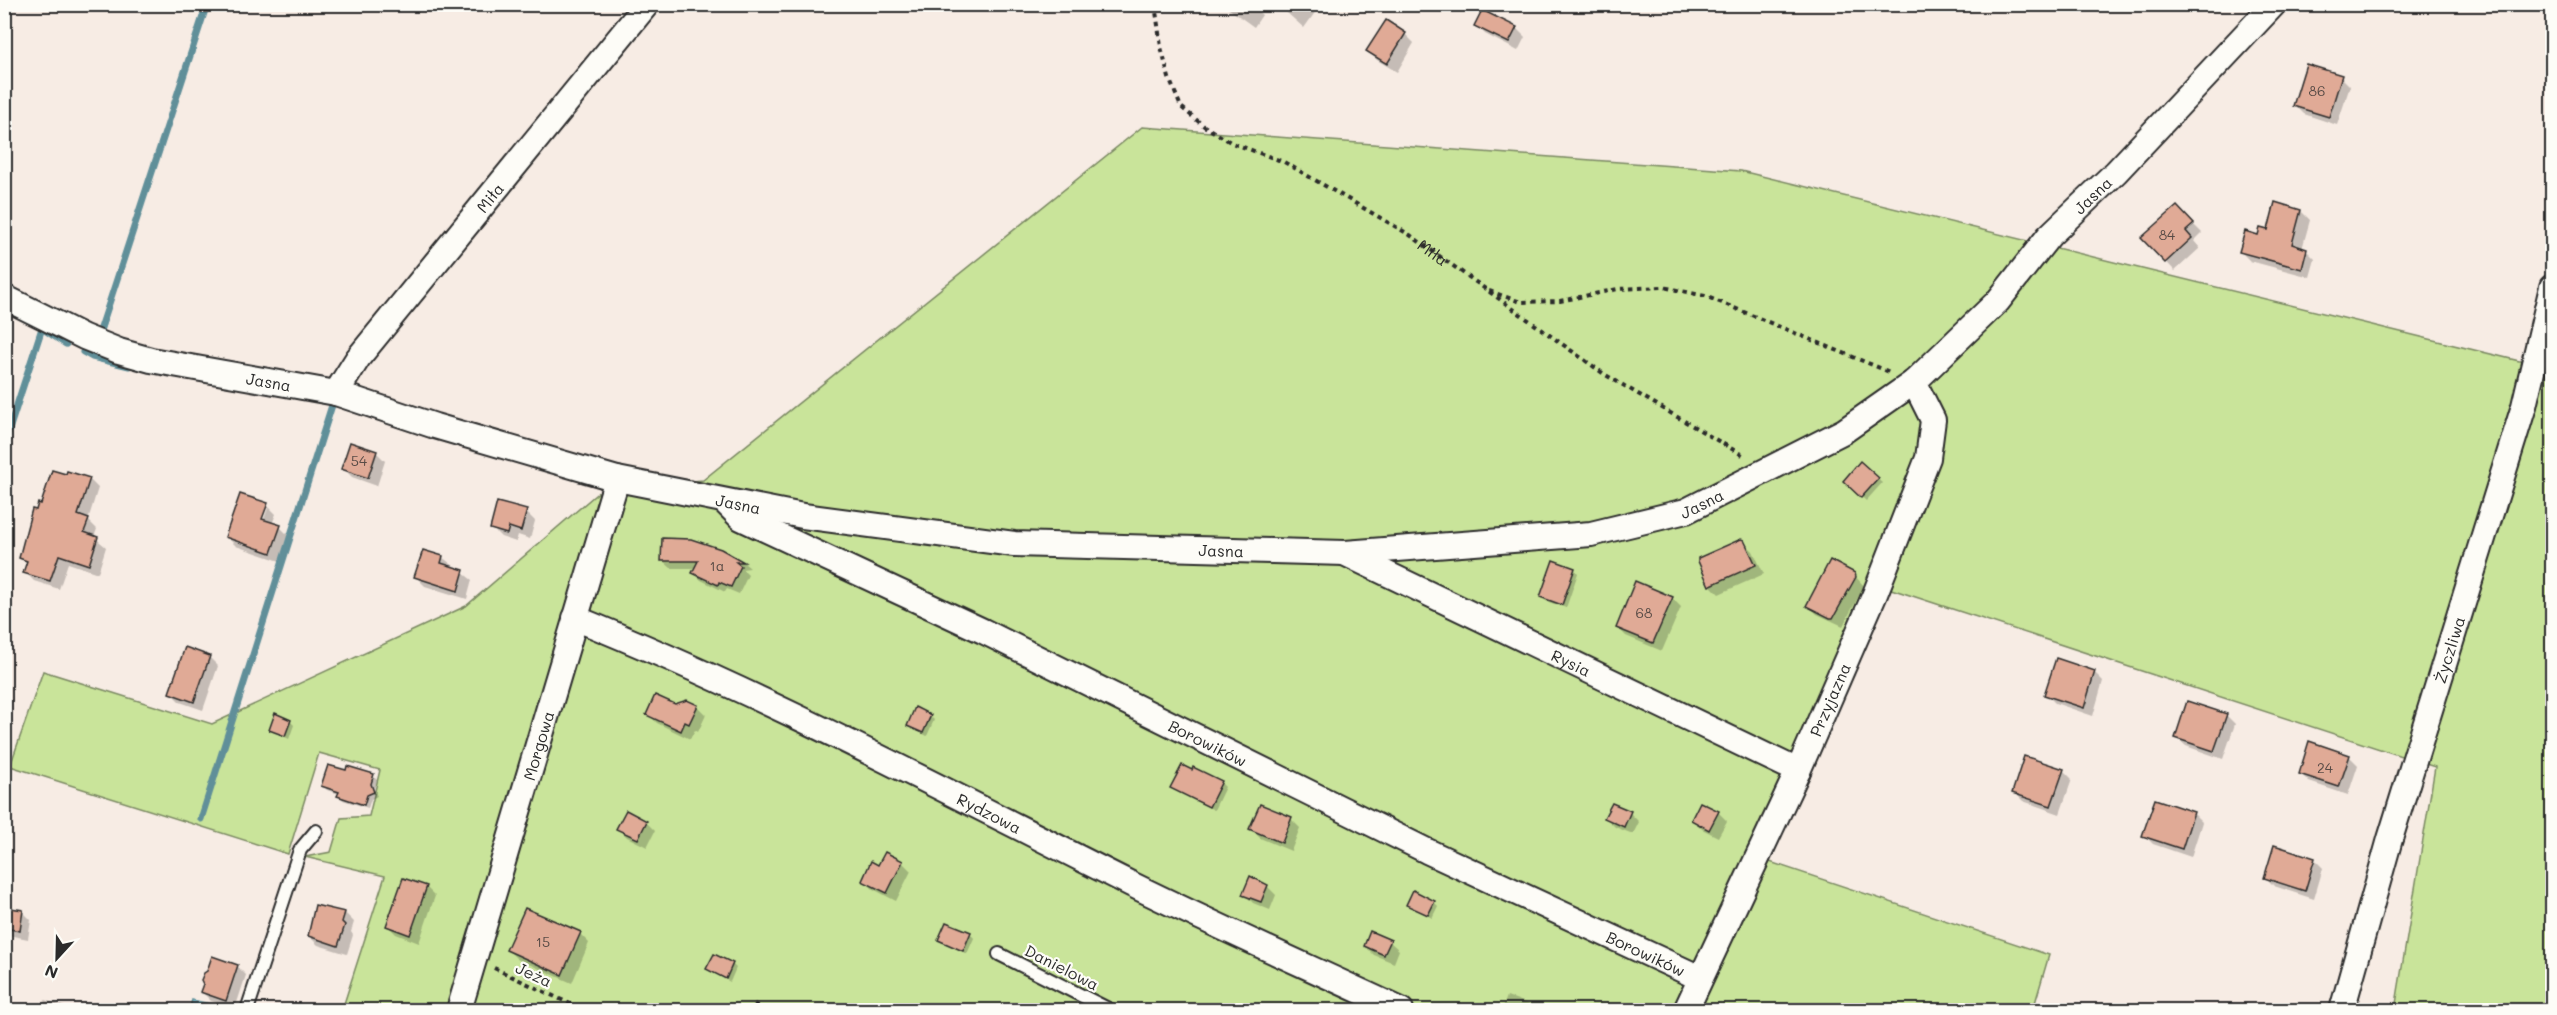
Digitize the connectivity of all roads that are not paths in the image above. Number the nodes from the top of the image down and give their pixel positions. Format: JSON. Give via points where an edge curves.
{"nodes":[{"id":1,"x":647,"y":4,"type":"edge"},
{"id":2,"x":2274,"y":4,"type":"edge"},
{"id":3,"x":2553,"y":287,"type":"edge"},
{"id":4,"x":4,"y":297,"type":"edge"},
{"id":5,"x":1914,"y":382,"type":"junction"},
{"id":6,"x":336,"y":393,"type":"junction"},
{"id":7,"x":617,"y":479,"type":"junction"},
{"id":8,"x":724,"y":500,"type":"junction"},
{"id":9,"x":1345,"y":553,"type":"junction"},
{"id":10,"x":575,"y":618,"type":"junction"},
{"id":11,"x":1798,"y":771,"type":"junction"},
{"id":12,"x":316,"y":831,"type":"dead end"},
{"id":13,"x":999,"y":954,"type":"dead end"},
{"id":14,"x":1700,"y":978,"type":"junction"},
{"id":15,"x":247,"y":1011,"type":"edge"},
{"id":16,"x":459,"y":1011,"type":"edge"},
{"id":17,"x":1110,"y":1011,"type":"edge"},
{"id":18,"x":1401,"y":1011,"type":"edge"},
{"id":19,"x":1686,"y":1011,"type":"edge"},
{"id":20,"x":2342,"y":1011,"type":"edge"}],
"edges":[{"from":1,"to":6,"type":"street","name":"Miła","via":[[358,358]]},
{"from":2,"to":5,"type":"street","name":"Jasna","via":[[2116,172],[2049,236],[1998,301]]},
{"from":3,"to":20,"type":"street","name":"Życzliwa","via":[[2524,406],[2390,839]]},
{"from":4,"to":6,"type":"street","name":"Jasna","via":[[119,351]]},
{"from":5,"to":9,"type":"street","name":"Jasna","via":[[1844,431],[1686,511],[1591,534]]},
{"from":5,"to":11,"type":"street","name":"Przyjazna","via":[[1933,420],[1928,458],[1875,594]]},
{"from":6,"to":7,"type":"street","name":"Jasna"},
{"from":7,"to":8,"type":"street","name":"Jasna"},
{"from":7,"to":10,"type":"street","name":"Morgowa"},
{"from":8,"to":9,"type":"street","name":"Jasna","via":[[803,516],[1014,544]]},
{"from":8,"to":14,"type":"street","name":"Borowików","via":[[741,518],[983,631],[1426,851]]},
{"from":9,"to":11,"type":"street","name":"Rysia"},
{"from":10,"to":16,"type":"street","name":"Morgowa"},
{"from":10,"to":18,"type":"street","name":"Rydzowa","via":[[866,750],[1134,886]]},
{"from":11,"to":14,"type":"street","name":"Przyjazna"},
{"from":12,"to":15,"type":"lane","via":[[300,850]]},
{"from":13,"to":17,"type":"lane","name":"Danielowa"},
{"from":14,"to":19,"type":"street","name":"Przyjazna"}]}
